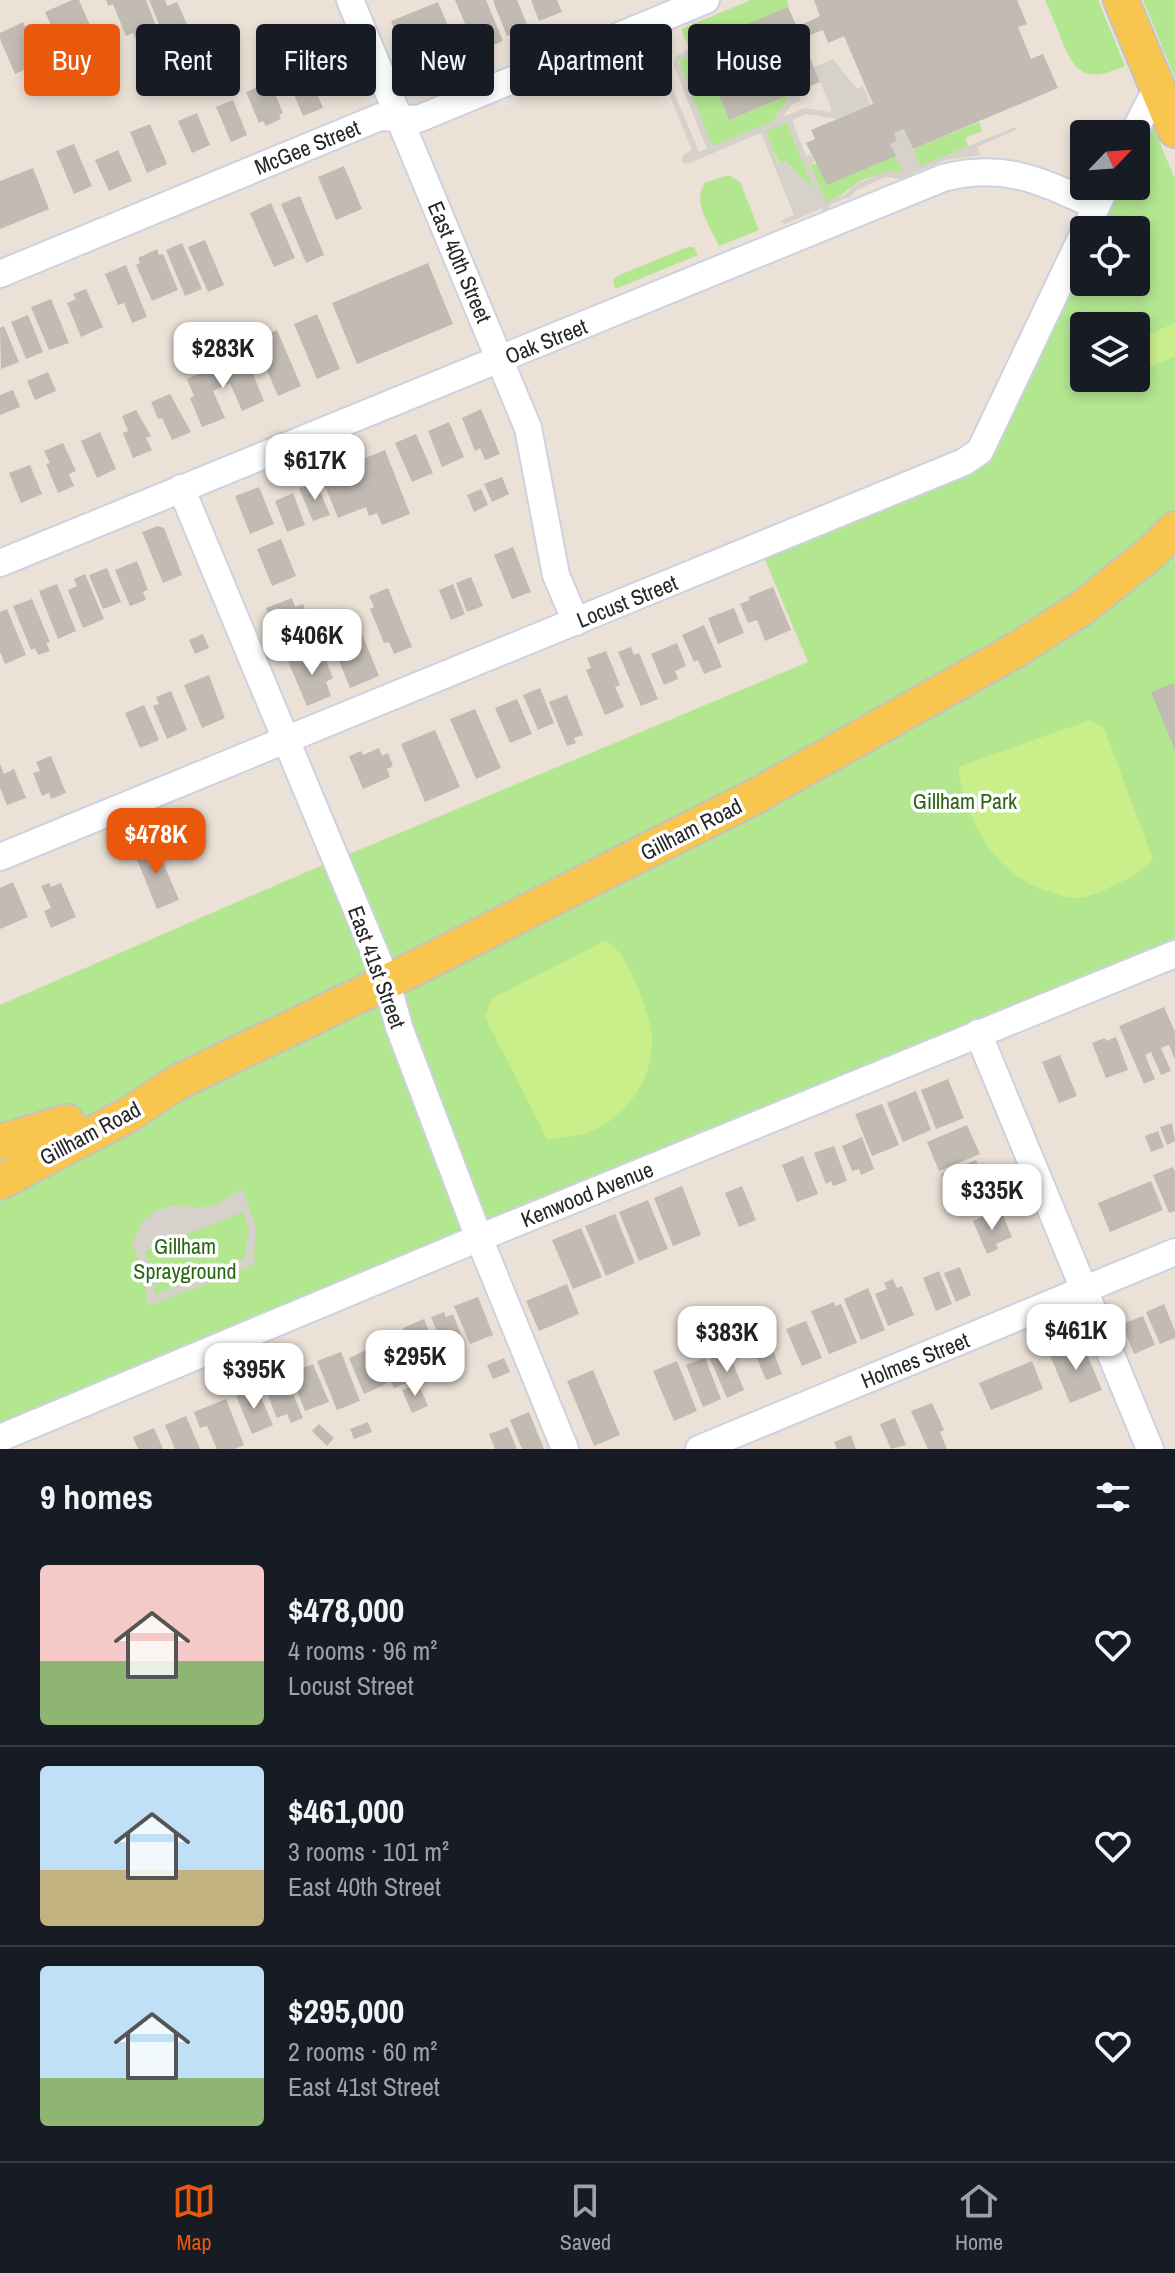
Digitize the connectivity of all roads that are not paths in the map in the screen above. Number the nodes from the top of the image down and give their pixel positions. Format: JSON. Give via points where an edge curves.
{"nodes":[{"id":1,"x":350,"y":0,"type":"edge"},
{"id":2,"x":706,"y":0,"type":"edge"},
{"id":3,"x":1121,"y":0,"type":"edge"},
{"id":4,"x":1157,"y":88,"type":"junction"},
{"id":5,"x":399,"y":118,"type":"junction"},
{"id":6,"x":1140,"y":120,"type":"edge"},
{"id":7,"x":1175,"y":130,"type":"edge"},
{"id":8,"x":1070,"y":189,"type":"edge"},
{"id":9,"x":1099,"y":200,"type":"edge"},
{"id":10,"x":0,"y":274,"type":"edge"},
{"id":11,"x":500,"y":359,"type":"junction"},
{"id":12,"x":181,"y":488,"type":"junction"},
{"id":13,"x":1167,"y":545,"type":"edge"},
{"id":14,"x":0,"y":563,"type":"edge"},
{"id":15,"x":576,"y":622,"type":"junction"},
{"id":16,"x":284,"y":739,"type":"junction"},
{"id":17,"x":0,"y":857,"type":"edge"},
{"id":18,"x":1175,"y":954,"type":"edge"},
{"id":19,"x":387,"y":982,"type":"junction"},
{"id":20,"x":978,"y":1033,"type":"junction"},
{"id":21,"x":178,"y":1082,"type":"junction"},
{"id":22,"x":67,"y":1122,"type":"junction"},
{"id":23,"x":0,"y":1142,"type":"edge"},
{"id":24,"x":4,"y":1172,"type":"edge"},
{"id":25,"x":479,"y":1238,"type":"junction"},
{"id":26,"x":1175,"y":1252,"type":"edge"},
{"id":27,"x":1084,"y":1290,"type":"junction"},
{"id":28,"x":0,"y":1438,"type":"edge"},
{"id":29,"x":565,"y":1449,"type":"edge"},
{"id":30,"x":699,"y":1449,"type":"edge"},
{"id":31,"x":1150,"y":1449,"type":"edge"}],
"edges":[{"from":1,"to":5,"type":"street","name":"East 40th Street"},
{"from":2,"to":5,"type":"street","name":"McGee Street","via":[[418,119]]},
{"from":3,"to":4,"type":"main road"},
{"from":4,"to":6,"type":"street"},
{"from":4,"to":7,"type":"main road"},
{"from":5,"to":10,"type":"street","name":"McGee Street","via":[[380,117]]},
{"from":5,"to":11,"type":"street","name":"East 40th Street"},
{"from":8,"to":11,"type":"street","name":"Oak Street","via":[[987,171],[959,174]]},
{"from":9,"to":15,"type":"street","name":"Locust Street","via":[[980,451]]},
{"from":11,"to":12,"type":"street","name":"Oak Street"},
{"from":11,"to":15,"type":"street","name":"East 40th Street","via":[[528,428],[556,575]]},
{"from":12,"to":14,"type":"street","name":"Oak Street"},
{"from":12,"to":16,"type":"street","name":"East 41st Street"},
{"from":13,"to":19,"type":"main road","name":"Gillham Road","via":[[1016,650],[754,797]]},
{"from":15,"to":16,"type":"street","name":"Locust Street"},
{"from":16,"to":17,"type":"street","name":"Locust Street"},
{"from":16,"to":19,"type":"street","name":"East 41st Street"},
{"from":18,"to":20,"type":"street","name":"Kenwood Avenue"},
{"from":19,"to":21,"type":"main road","name":"Gillham Road"},
{"from":19,"to":25,"type":"street","name":"East 41st Street"},
{"from":20,"to":25,"type":"street","name":"Kenwood Avenue"},
{"from":20,"to":27,"type":"street"},
{"from":21,"to":22,"type":"main road","name":"Gillham Road"},
{"from":21,"to":24,"type":"main road","name":"Gillham Road","via":[[128,1115]]},
{"from":22,"to":23,"type":"main road"},
{"from":22,"to":24,"type":"main road","name":"Gillham Road"},
{"from":25,"to":28,"type":"street","name":"Kenwood Avenue"},
{"from":25,"to":29,"type":"street","name":"East 41st Street"},
{"from":26,"to":27,"type":"street","name":"Holmes Street"},
{"from":27,"to":30,"type":"street","name":"Holmes Street"},
{"from":27,"to":31,"type":"street"}]}
